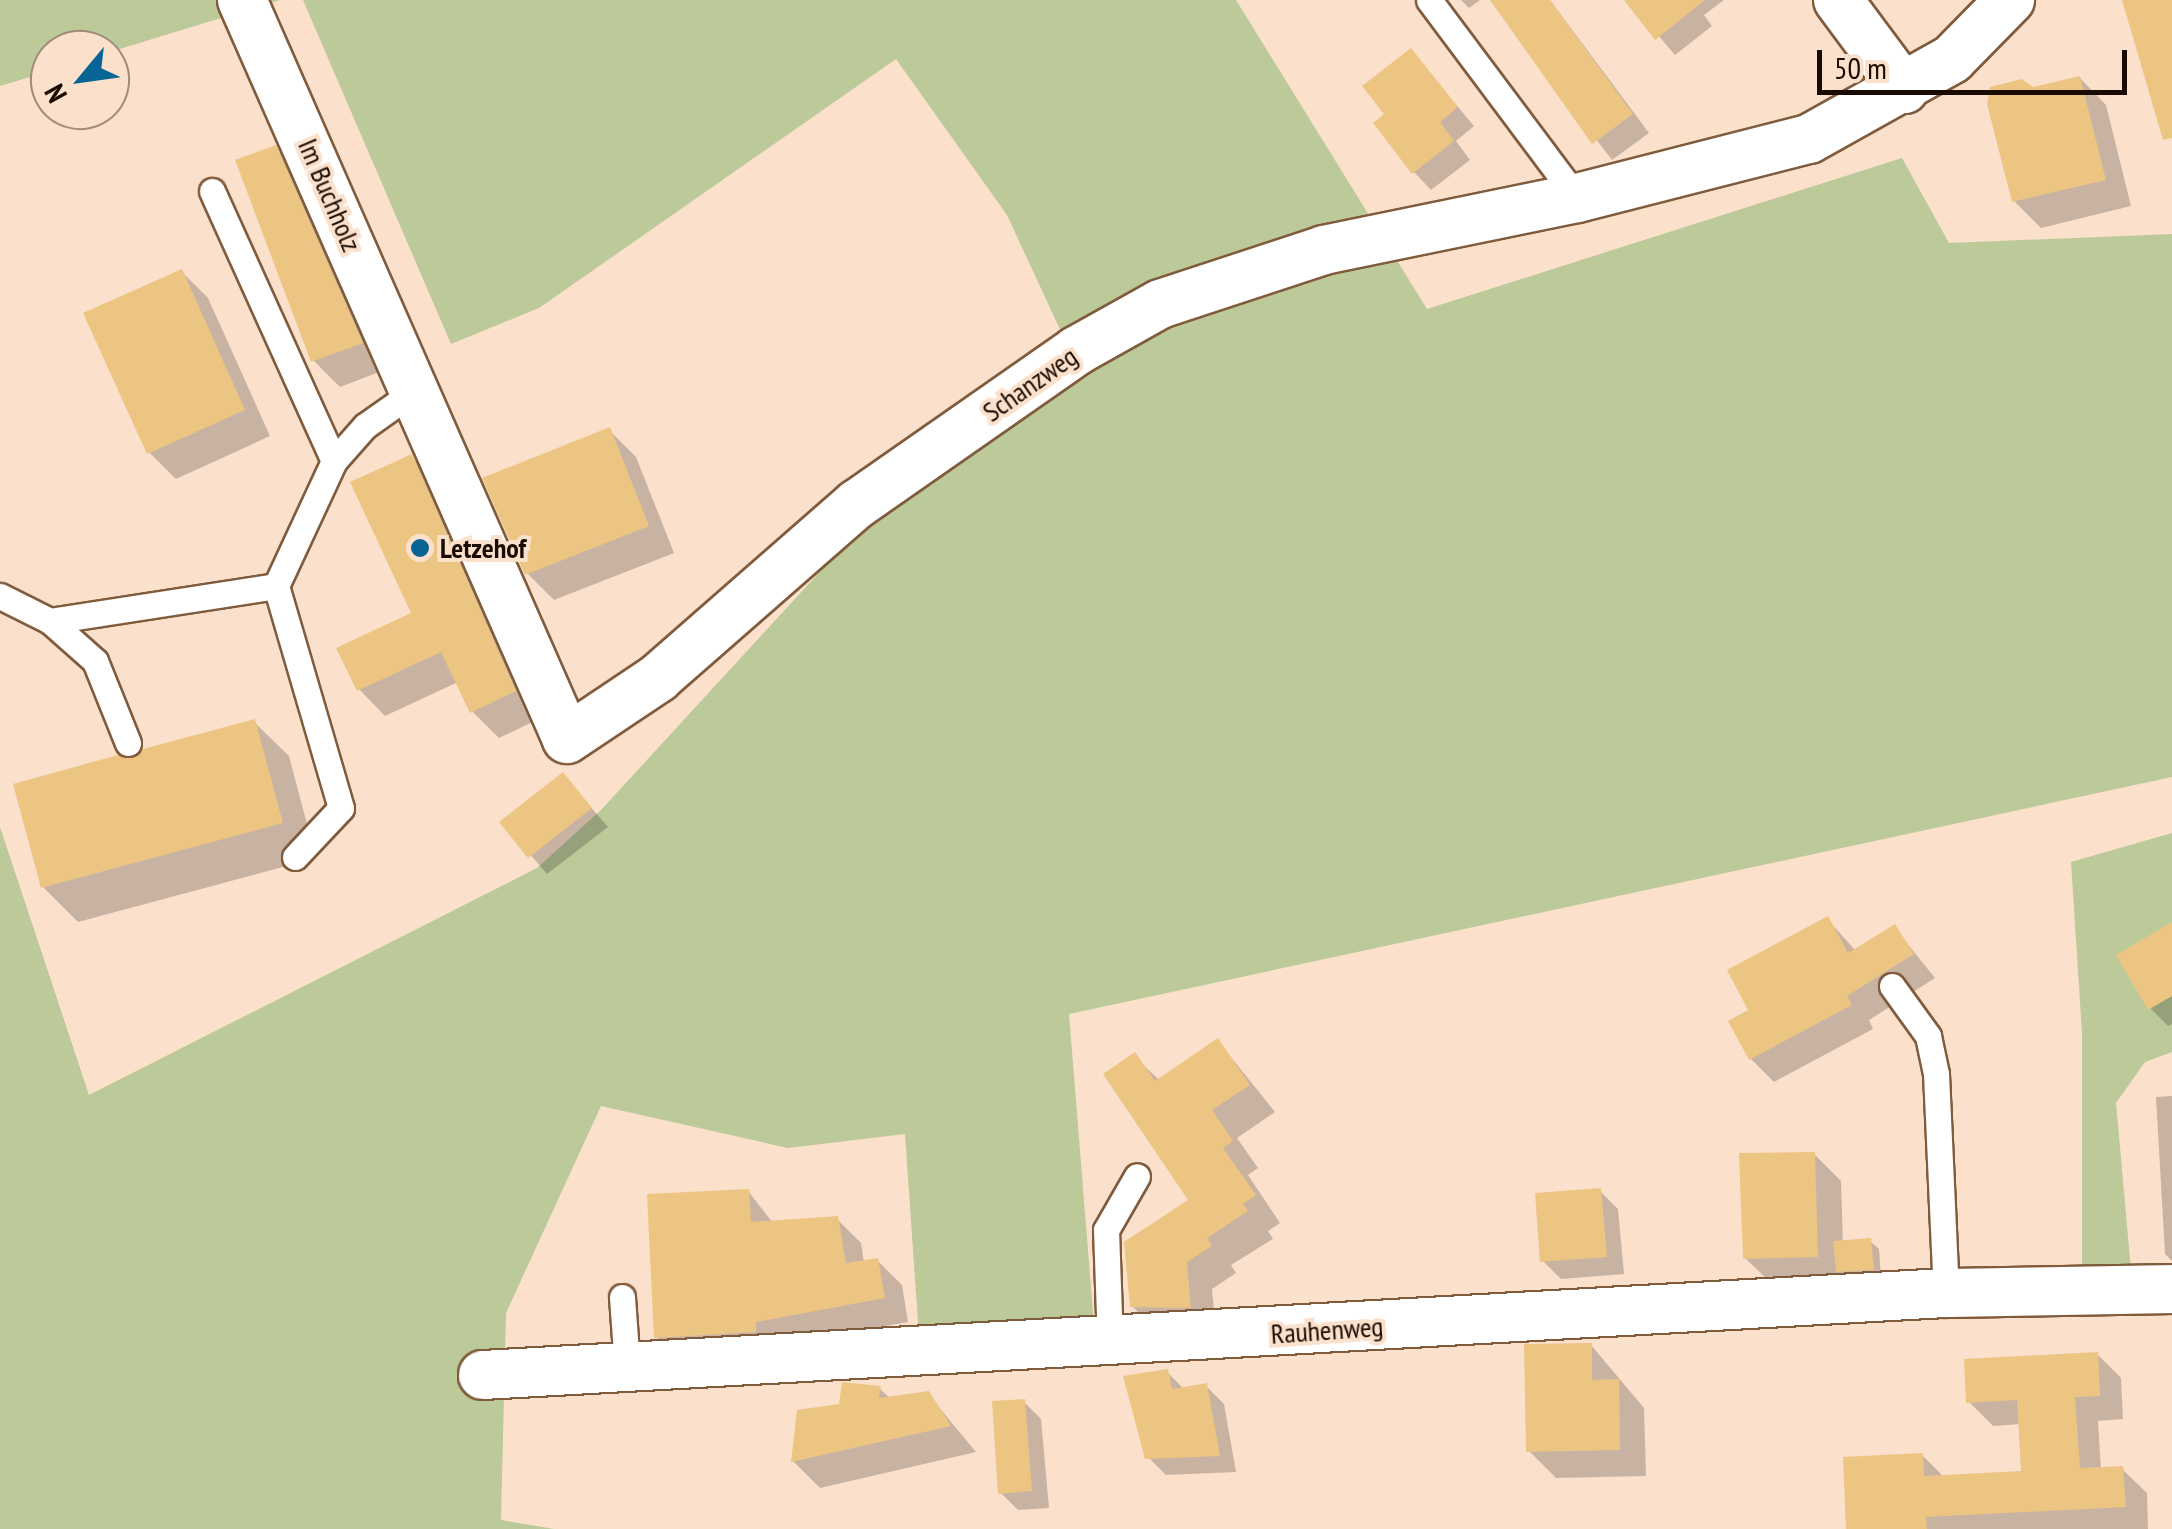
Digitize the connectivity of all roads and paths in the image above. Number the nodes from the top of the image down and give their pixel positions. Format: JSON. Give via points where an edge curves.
{"nodes":[{"id":1,"x":242,"y":0,"type":"edge"},
{"id":2,"x":1429,"y":0,"type":"edge"},
{"id":3,"x":1838,"y":0,"type":"edge"},
{"id":4,"x":2010,"y":0,"type":"edge"},
{"id":5,"x":1904,"y":89,"type":"junction"},
{"id":6,"x":212,"y":191,"type":"dead end"},
{"id":7,"x":1577,"y":198,"type":"junction"},
{"id":8,"x":413,"y":392,"type":"junction"},
{"id":9,"x":334,"y":461,"type":"junction"},
{"id":10,"x":276,"y":586,"type":"junction"},
{"id":11,"x":0,"y":596,"type":"edge"},
{"id":12,"x":50,"y":621,"type":"junction"},
{"id":13,"x":567,"y":739,"type":"joint"},
{"id":14,"x":128,"y":743,"type":"dead end"},
{"id":15,"x":295,"y":857,"type":"dead end"},
{"id":16,"x":1892,"y":986,"type":"dead end"},
{"id":17,"x":1137,"y":1176,"type":"dead end"},
{"id":18,"x":2172,"y":1290,"type":"edge"},
{"id":19,"x":1946,"y":1292,"type":"junction"},
{"id":20,"x":622,"y":1297,"type":"dead end"},
{"id":21,"x":1110,"y":1344,"type":"junction"},
{"id":22,"x":626,"y":1368,"type":"junction"},
{"id":23,"x":482,"y":1374,"type":"dead end"}],
"edges":[{"from":1,"to":8,"type":"street","name":"Im Buchholz"},
{"from":2,"to":7,"type":"lane"},
{"from":3,"to":5,"type":"street"},
{"from":4,"to":5,"type":"street","name":"Schanzweg","via":[[1952,59]]},
{"from":5,"to":7,"type":"street","name":"Schanzweg","via":[[1809,138]]},
{"from":6,"to":9,"type":"lane"},
{"from":7,"to":13,"type":"street","name":"Schanzweg","via":[[1324,250],[1160,304],[1076,351],[857,504],[658,678]]},
{"from":8,"to":9,"type":"lane","via":[[365,426]]},
{"from":8,"to":13,"type":"street","name":"Im Buchholz"},
{"from":9,"to":10,"type":"lane"},
{"from":10,"to":12,"type":"lane"},
{"from":10,"to":15,"type":"lane","via":[[341,808]]},
{"from":11,"to":12,"type":"lane"},
{"from":12,"to":14,"type":"lane","via":[[95,661]]},
{"from":16,"to":19,"type":"lane","via":[[1928,1036],[1936,1074]]},
{"from":17,"to":21,"type":"lane","via":[[1106,1230]]},
{"from":18,"to":19,"type":"street","name":"Rauhenweg"},
{"from":19,"to":21,"type":"street","name":"Rauhenweg"},
{"from":20,"to":22,"type":"lane"},
{"from":21,"to":22,"type":"street","name":"Rauhenweg"},
{"from":22,"to":23,"type":"street","name":"Rauhenweg"}]}
